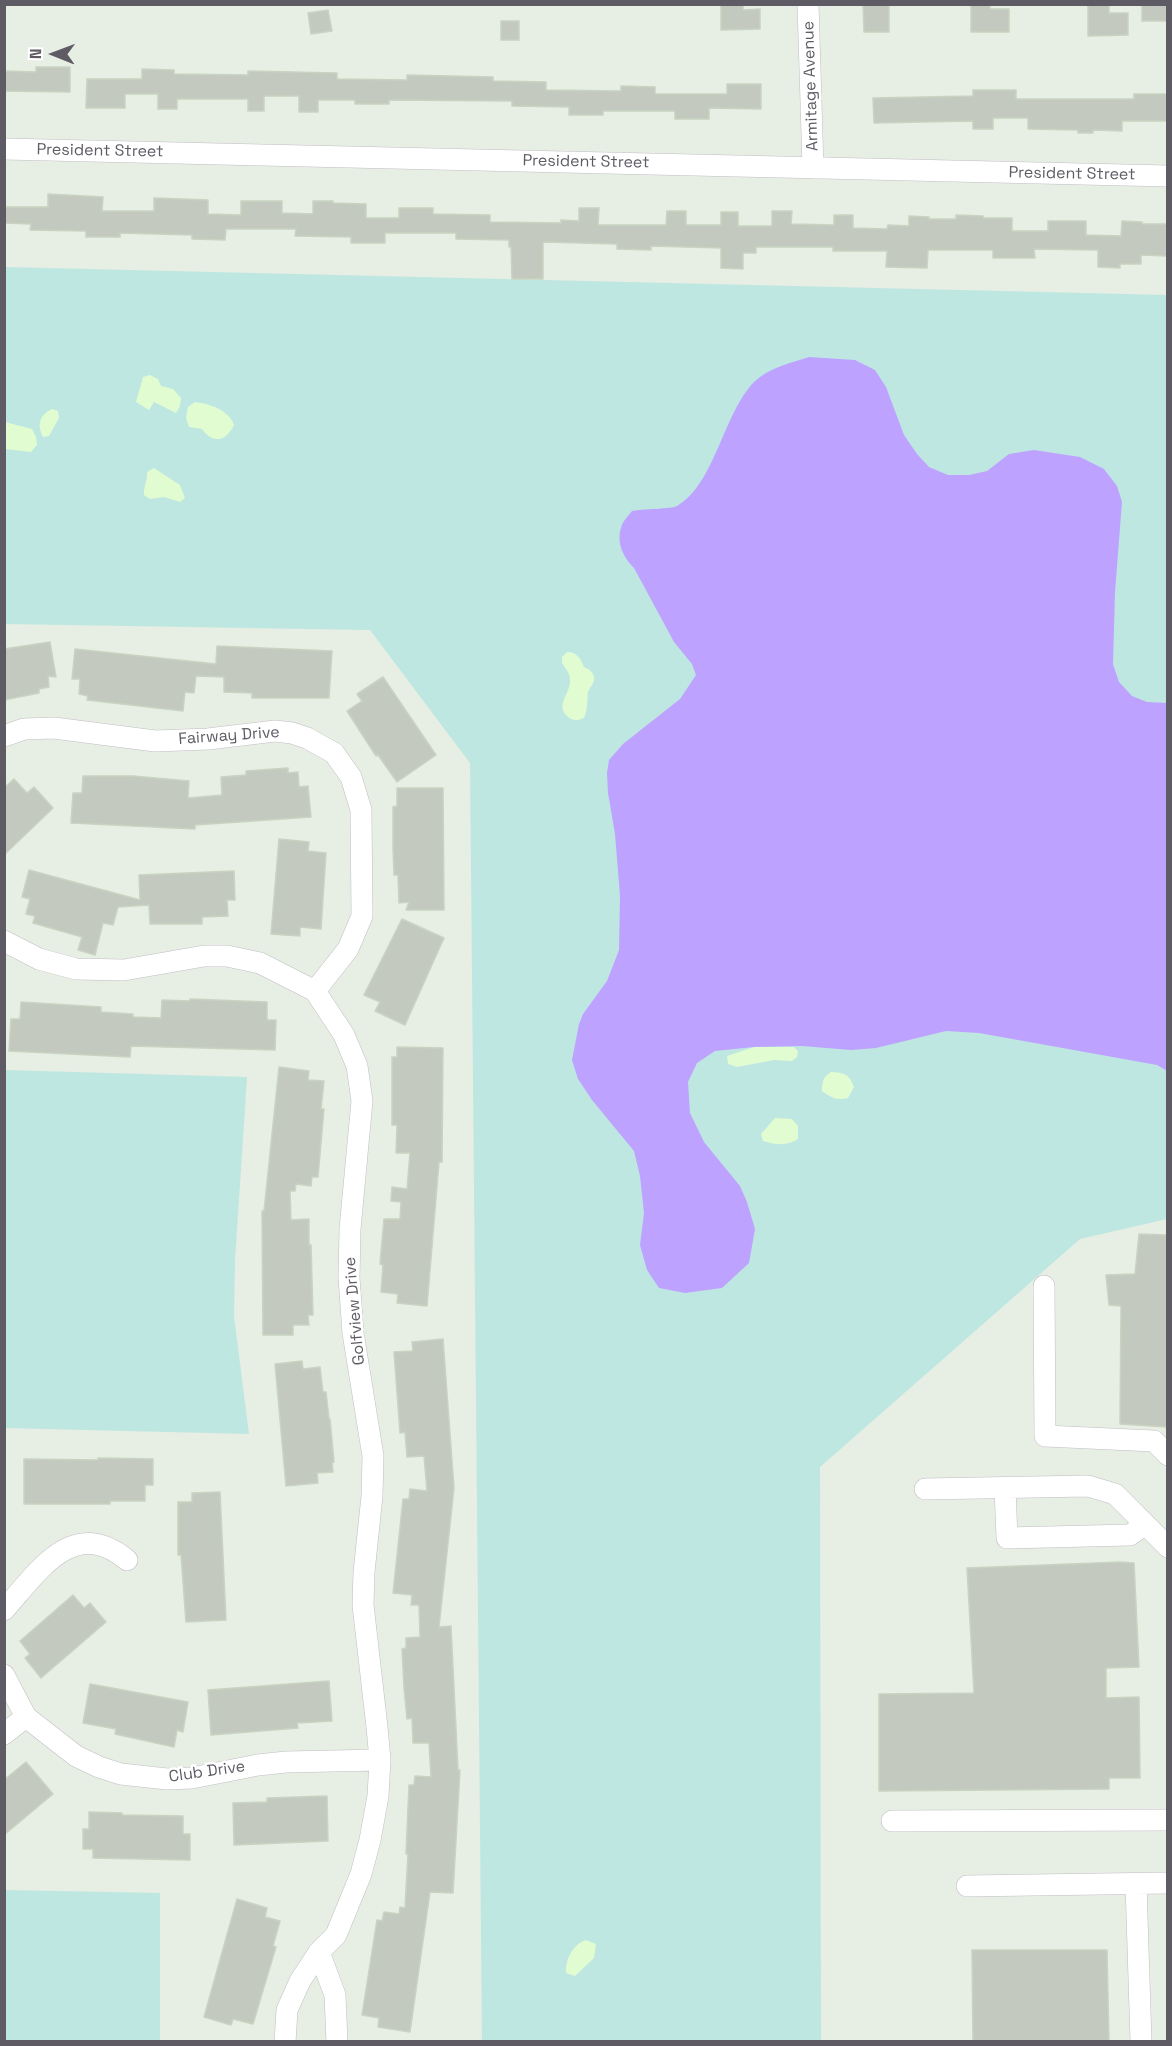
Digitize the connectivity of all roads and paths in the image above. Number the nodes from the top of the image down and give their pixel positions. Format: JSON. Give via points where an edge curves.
{"nodes":[{"id":1,"x":808,"y":4,"type":"edge"},
{"id":2,"x":4,"y":149,"type":"edge"},
{"id":3,"x":813,"y":168,"type":"junction"},
{"id":4,"x":1167,"y":176,"type":"edge"},
{"id":5,"x":4,"y":736,"type":"edge"},
{"id":6,"x":4,"y":941,"type":"edge"},
{"id":7,"x":315,"y":991,"type":"junction"},
{"id":8,"x":1044,"y":1286,"type":"dead end"},
{"id":9,"x":1167,"y":1455,"type":"edge"},
{"id":10,"x":1005,"y":1488,"type":"junction"},
{"id":11,"x":925,"y":1489,"type":"dead end"},
{"id":12,"x":1144,"y":1525,"type":"junction"},
{"id":13,"x":1167,"y":1548,"type":"edge"},
{"id":14,"x":128,"y":1560,"type":"dead end"},
{"id":15,"x":4,"y":1610,"type":"edge"},
{"id":16,"x":4,"y":1675,"type":"edge"},
{"id":17,"x":26,"y":1717,"type":"junction"},
{"id":18,"x":4,"y":1734,"type":"edge"},
{"id":19,"x":380,"y":1760,"type":"junction"},
{"id":20,"x":1167,"y":1820,"type":"edge"},
{"id":21,"x":892,"y":1821,"type":"dead end"},
{"id":22,"x":1167,"y":1883,"type":"edge"},
{"id":23,"x":1136,"y":1884,"type":"junction"},
{"id":24,"x":967,"y":1886,"type":"dead end"},
{"id":25,"x":319,"y":1952,"type":"junction"},
{"id":26,"x":285,"y":2042,"type":"edge"},
{"id":27,"x":337,"y":2042,"type":"edge"},
{"id":28,"x":1141,"y":2042,"type":"edge"}],
"edges":[{"from":1,"to":3,"type":"street","name":"Armitage Avenue"},
{"from":2,"to":3,"type":"street","name":"President Street"},
{"from":3,"to":4,"type":"street","name":"President Street"},
{"from":5,"to":7,"type":"street","name":"Fairway Drive","via":[[24,729],[54,729],[154,741],[275,731],[307,738],[334,753],[351,777],[361,810],[362,916],[348,950]]},
{"from":6,"to":7,"type":"street","via":[[39,959],[76,969],[124,970],[190,957],[227,956],[260,963]]},
{"from":7,"to":19,"type":"street","name":"Golfview Drive","via":[[349,1045],[357,1066],[362,1101],[349,1278],[353,1333],[373,1456],[363,1605]]},
{"from":8,"to":9,"type":"street","via":[[1045,1436],[1154,1441]]},
{"from":10,"to":11,"type":"street"},
{"from":10,"to":12,"type":"street","via":[[1088,1486],[1115,1494]]},
{"from":10,"to":12,"type":"street","via":[[1006,1538],[1130,1535]]},
{"from":12,"to":13,"type":"street"},
{"from":14,"to":15,"type":"street","via":[[99,1544],[80,1543],[62,1550]]},
{"from":16,"to":17,"type":"street","name":"Club Drive"},
{"from":17,"to":18,"type":"street"},
{"from":17,"to":19,"type":"street","name":"Club Drive","via":[[76,1755],[99,1767],[145,1778],[192,1778],[286,1762]]},
{"from":19,"to":25,"type":"street","name":"Golfview Drive","via":[[374,1820],[361,1874],[336,1935]]},
{"from":20,"to":21,"type":"street"},
{"from":22,"to":23,"type":"street"},
{"from":23,"to":24,"type":"street"},
{"from":23,"to":28,"type":"street"},
{"from":25,"to":26,"type":"street","name":"Golfview Drive","via":[[287,2010]]},
{"from":25,"to":27,"type":"street","via":[[335,1995]]}]}
